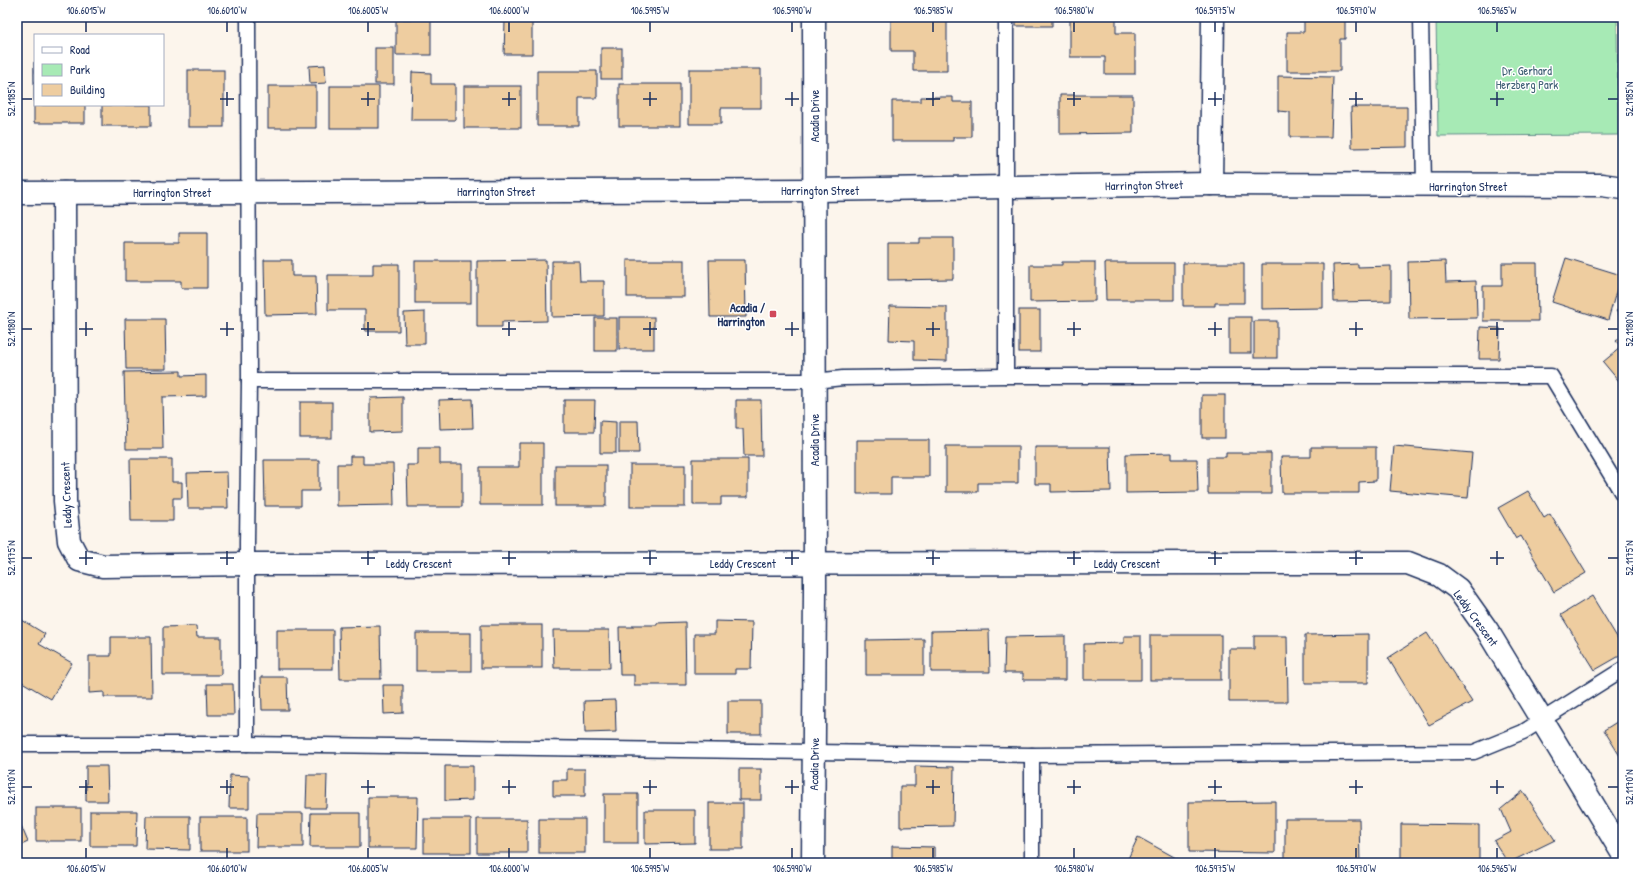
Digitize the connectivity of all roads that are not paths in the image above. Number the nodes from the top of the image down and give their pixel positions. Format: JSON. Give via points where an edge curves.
{"nodes":[{"id":1,"x":248,"y":17,"type":"edge"},
{"id":2,"x":814,"y":17,"type":"edge"},
{"id":3,"x":1006,"y":17,"type":"edge"},
{"id":4,"x":1213,"y":17,"type":"edge"},
{"id":5,"x":1421,"y":17,"type":"edge"},
{"id":6,"x":1211,"y":184,"type":"junction"},
{"id":7,"x":1424,"y":186,"type":"junction"},
{"id":8,"x":1005,"y":187,"type":"junction"},
{"id":9,"x":1623,"y":188,"type":"edge"},
{"id":10,"x":815,"y":190,"type":"junction"},
{"id":11,"x":64,"y":192,"type":"junction"},
{"id":12,"x":249,"y":192,"type":"junction"},
{"id":13,"x":17,"y":193,"type":"edge"},
{"id":14,"x":1006,"y":376,"type":"junction"},
{"id":15,"x":249,"y":381,"type":"junction"},
{"id":16,"x":814,"y":382,"type":"junction"},
{"id":17,"x":1623,"y":495,"type":"edge"},
{"id":18,"x":815,"y":563,"type":"junction"},
{"id":19,"x":247,"y":564,"type":"junction"},
{"id":20,"x":1623,"y":669,"type":"edge"},
{"id":21,"x":1542,"y":720,"type":"junction"},
{"id":22,"x":17,"y":744,"type":"edge"},
{"id":23,"x":247,"y":744,"type":"junction"},
{"id":24,"x":814,"y":752,"type":"junction"},
{"id":25,"x":1032,"y":755,"type":"junction"},
{"id":26,"x":1623,"y":854,"type":"edge"},
{"id":27,"x":813,"y":863,"type":"edge"},
{"id":28,"x":1032,"y":863,"type":"edge"}],
"edges":[{"from":1,"to":12,"type":"lane"},
{"from":2,"to":10,"type":"street","name":"Acadia Drive"},
{"from":3,"to":8,"type":"lane"},
{"from":4,"to":6,"type":"street"},
{"from":5,"to":7,"type":"lane"},
{"from":6,"to":7,"type":"street","name":"Harrington Street"},
{"from":6,"to":8,"type":"street","name":"Harrington Street"},
{"from":7,"to":9,"type":"street","name":"Harrington Street","via":[[1602,185]]},
{"from":8,"to":10,"type":"street","name":"Harrington Street"},
{"from":8,"to":14,"type":"lane"},
{"from":10,"to":12,"type":"street","name":"Harrington Street"},
{"from":10,"to":16,"type":"street","name":"Acadia Drive"},
{"from":11,"to":12,"type":"street","name":"Harrington Street"},
{"from":11,"to":13,"type":"street","name":"Harrington Street"},
{"from":11,"to":19,"type":"street","name":"Leddy Crescent","via":[[65,501],[69,541],[79,560],[103,566]]},
{"from":12,"to":15,"type":"lane"},
{"from":14,"to":16,"type":"lane","via":[[843,378]]},
{"from":14,"to":17,"type":"lane","via":[[1551,376]]},
{"from":15,"to":16,"type":"lane"},
{"from":15,"to":19,"type":"lane"},
{"from":16,"to":18,"type":"street","name":"Acadia Drive"},
{"from":18,"to":19,"type":"street","name":"Leddy Crescent"},
{"from":18,"to":21,"type":"street","name":"Leddy Crescent","via":[[1408,563],[1439,574],[1458,589],[1487,630]]},
{"from":18,"to":24,"type":"street","name":"Acadia Drive"},
{"from":19,"to":23,"type":"lane"},
{"from":20,"to":21,"type":"lane"},
{"from":21,"to":25,"type":"lane","via":[[1523,732],[1474,752]]},
{"from":21,"to":26,"type":"street","name":"Leddy Crescent"},
{"from":22,"to":23,"type":"lane"},
{"from":23,"to":24,"type":"lane"},
{"from":24,"to":25,"type":"lane"},
{"from":24,"to":27,"type":"street","name":"Acadia Drive"},
{"from":25,"to":28,"type":"lane"}]}
